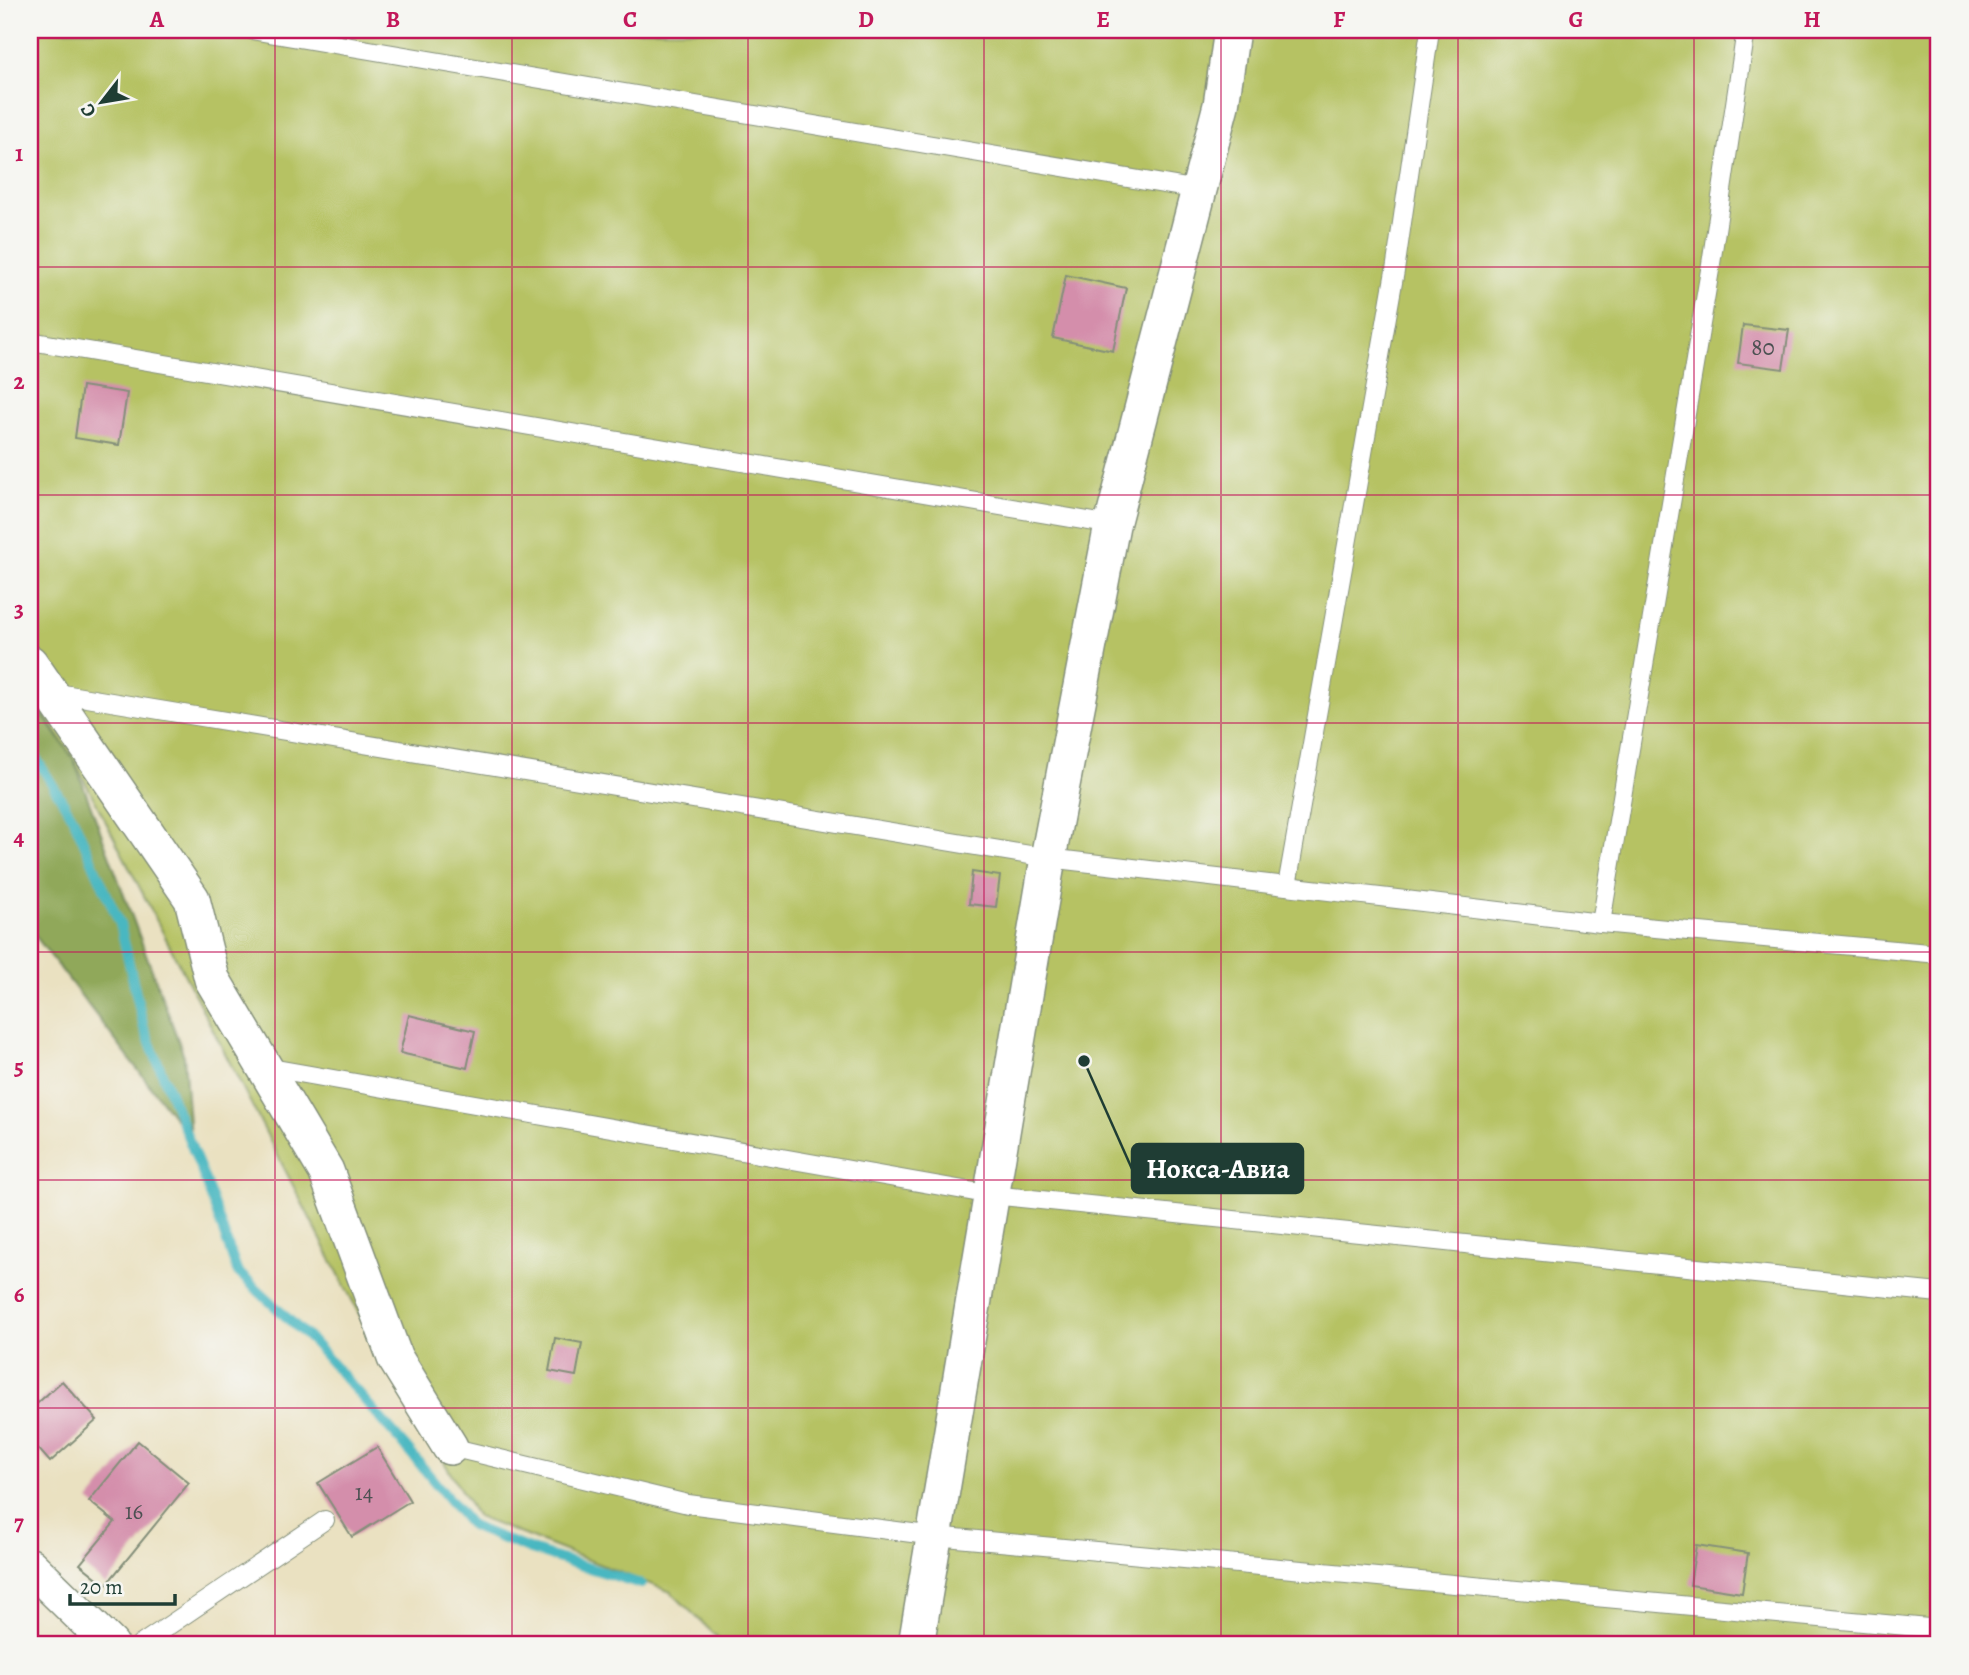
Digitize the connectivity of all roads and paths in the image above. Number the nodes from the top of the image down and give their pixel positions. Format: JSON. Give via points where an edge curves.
{"nodes":[{"id":1,"x":251,"y":30,"type":"edge"},
{"id":2,"x":1231,"y":30,"type":"edge"},
{"id":3,"x":1430,"y":30,"type":"edge"},
{"id":4,"x":1745,"y":30,"type":"edge"},
{"id":5,"x":1199,"y":190,"type":"junction"},
{"id":6,"x":30,"y":341,"type":"edge"},
{"id":7,"x":1112,"y":525,"type":"junction"},
{"id":8,"x":30,"y":663,"type":"edge"},
{"id":9,"x":50,"y":692,"type":"junction"},
{"id":10,"x":1048,"y":858,"type":"junction"},
{"id":11,"x":1286,"y":886,"type":"junction"},
{"id":12,"x":1601,"y":923,"type":"junction"},
{"id":13,"x":1939,"y":952,"type":"edge"},
{"id":14,"x":264,"y":1067,"type":"junction"},
{"id":15,"x":992,"y":1195,"type":"junction"},
{"id":16,"x":1939,"y":1293,"type":"edge"},
{"id":17,"x":450,"y":1447,"type":"joint"},
{"id":18,"x":325,"y":1520,"type":"dead end"},
{"id":19,"x":934,"y":1536,"type":"junction"},
{"id":20,"x":30,"y":1566,"type":"edge"},
{"id":21,"x":1939,"y":1629,"type":"edge"},
{"id":22,"x":111,"y":1645,"type":"edge"},
{"id":23,"x":140,"y":1645,"type":"edge"},
{"id":24,"x":916,"y":1645,"type":"edge"}],
"edges":[{"from":1,"to":5,"type":"lane"},
{"from":2,"to":5,"type":"street","via":[[1221,105]]},
{"from":3,"to":11,"type":"lane","via":[[1392,284]]},
{"from":4,"to":12,"type":"lane","via":[[1712,264]]},
{"from":5,"to":7,"type":"street"},
{"from":6,"to":7,"type":"lane"},
{"from":7,"to":10,"type":"street"},
{"from":8,"to":9,"type":"street"},
{"from":9,"to":10,"type":"lane"},
{"from":9,"to":14,"type":"street","via":[[192,899],[212,979]]},
{"from":10,"to":11,"type":"lane"},
{"from":10,"to":15,"type":"street"},
{"from":11,"to":12,"type":"lane"},
{"from":12,"to":13,"type":"lane"},
{"from":14,"to":15,"type":"lane"},
{"from":14,"to":17,"type":"street","via":[[326,1171],[395,1358]]},
{"from":15,"to":16,"type":"lane"},
{"from":15,"to":19,"type":"street"},
{"from":17,"to":19,"type":"lane","via":[[688,1504]]},
{"from":18,"to":23,"type":"lane"},
{"from":19,"to":21,"type":"lane"},
{"from":19,"to":24,"type":"street"},
{"from":20,"to":22,"type":"street"}]}
